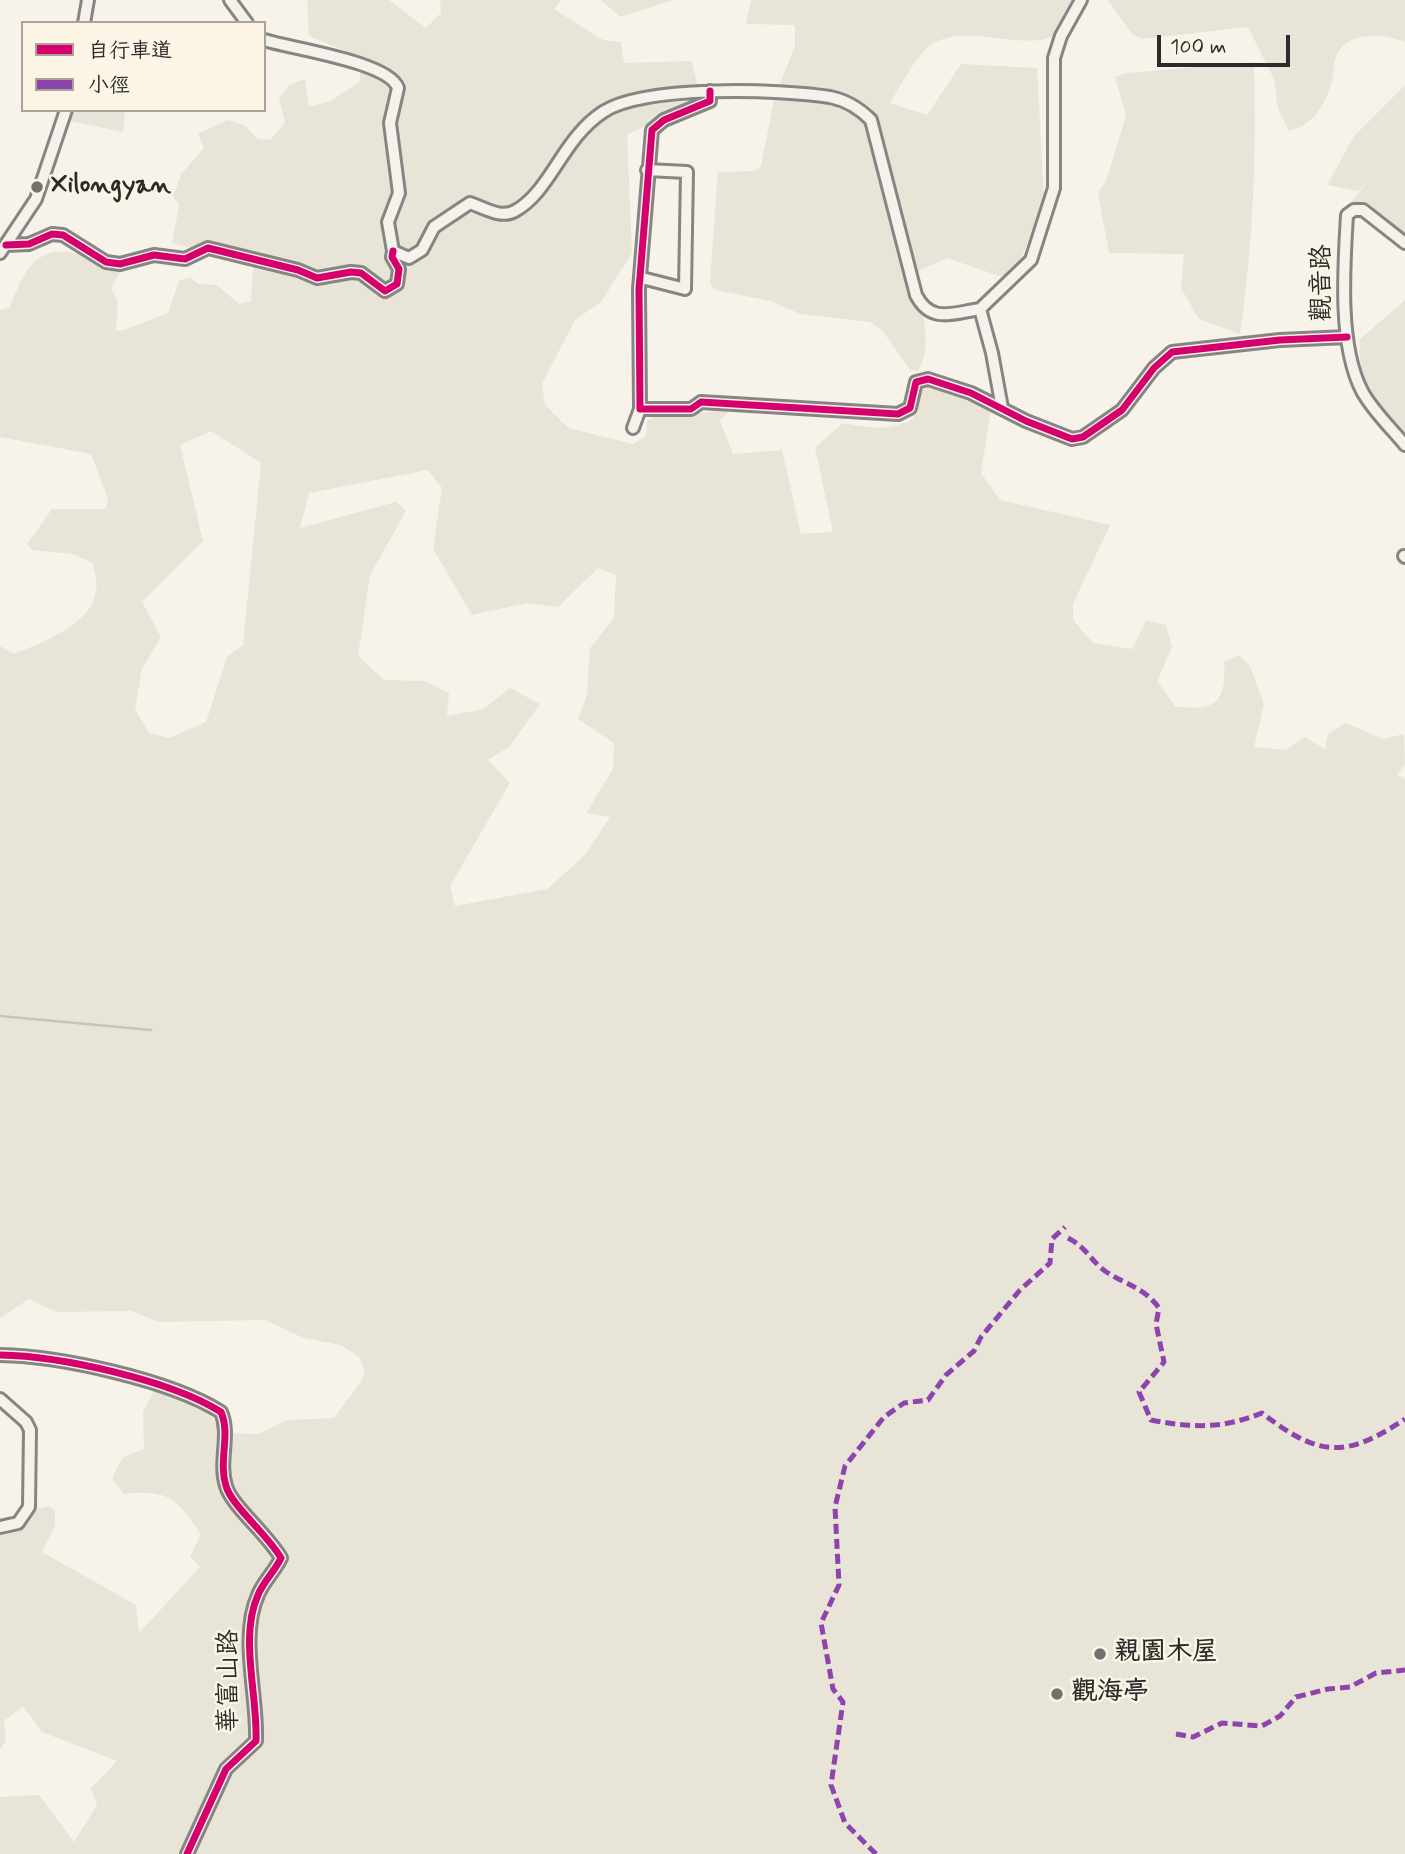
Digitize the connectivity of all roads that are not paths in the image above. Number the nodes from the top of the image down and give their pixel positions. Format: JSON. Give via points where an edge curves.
{"nodes":[{"id":1,"x":88,"y":0,"type":"edge"},
{"id":2,"x":230,"y":0,"type":"edge"},
{"id":3,"x":1081,"y":0,"type":"edge"},
{"id":4,"x":84,"y":21,"type":"edge"},
{"id":5,"x":246,"y":21,"type":"edge"},
{"id":6,"x":266,"y":40,"type":"edge"},
{"id":7,"x":710,"y":91,"type":"junction"},
{"id":8,"x":65,"y":112,"type":"edge"},
{"id":9,"x":647,"y":170,"type":"junction"},
{"id":10,"x":1405,"y":243,"type":"edge"},
{"id":11,"x":3,"y":249,"type":"edge"},
{"id":12,"x":393,"y":251,"type":"junction"},
{"id":13,"x":642,"y":278,"type":"junction"},
{"id":14,"x":979,"y":309,"type":"junction"},
{"id":15,"x":1347,"y":337,"type":"junction"},
{"id":16,"x":1002,"y":408,"type":"junction"},
{"id":17,"x":640,"y":409,"type":"junction"},
{"id":18,"x":633,"y":428,"type":"dead end"},
{"id":19,"x":1405,"y":446,"type":"edge"},
{"id":20,"x":0,"y":1355,"type":"edge"},
{"id":21,"x":0,"y":1399,"type":"edge"},
{"id":22,"x":0,"y":1527,"type":"edge"},
{"id":23,"x":187,"y":1854,"type":"edge"}],
"edges":[{"from":1,"to":4,"type":"street"},
{"from":2,"to":5,"type":"street"},
{"from":3,"to":14,"type":"street","via":[[1054,58],[1054,188],[1031,260]]},
{"from":6,"to":12,"type":"street","via":[[376,68],[396,81],[390,123],[400,193],[388,222]]},
{"from":7,"to":9,"type":"street","via":[[710,101],[664,120],[652,130]]},
{"from":7,"to":12,"type":"street","via":[[621,103],[604,111],[569,142],[535,195],[514,212],[498,214],[470,203],[434,227],[416,255],[409,258]]},
{"from":7,"to":14,"type":"street","via":[[832,97],[861,110],[871,120],[923,308],[933,315]]},
{"from":8,"to":11,"type":"street","via":[[36,199]]},
{"from":9,"to":13,"type":"street"},
{"from":9,"to":13,"type":"street","via":[[687,172],[685,289]]},
{"from":10,"to":15,"type":"street","name":"觀音路","via":[[1363,210],[1347,215]]},
{"from":11,"to":12,"type":"street","via":[[63,235],[106,262],[120,264],[154,255],[185,259],[208,248],[317,278],[361,273],[385,291],[397,284],[399,269]]},
{"from":13,"to":17,"type":"street"},
{"from":14,"to":16,"type":"street"},
{"from":15,"to":16,"type":"street","via":[[1172,352],[1122,410],[1083,437],[1063,436]]},
{"from":15,"to":19,"type":"street","name":"觀音路","via":[[1363,394]]},
{"from":16,"to":17,"type":"street","via":[[928,379],[916,382],[910,408],[898,414],[701,402],[691,409]]},
{"from":17,"to":18,"type":"street"},
{"from":20,"to":23,"type":"street","name":"華富山路","via":[[139,1379],[186,1394],[221,1412],[226,1489],[281,1558],[258,1594],[253,1613],[256,1741],[226,1769]]},
{"from":21,"to":22,"type":"street","via":[[30,1430],[29,1507],[18,1523]]}]}
